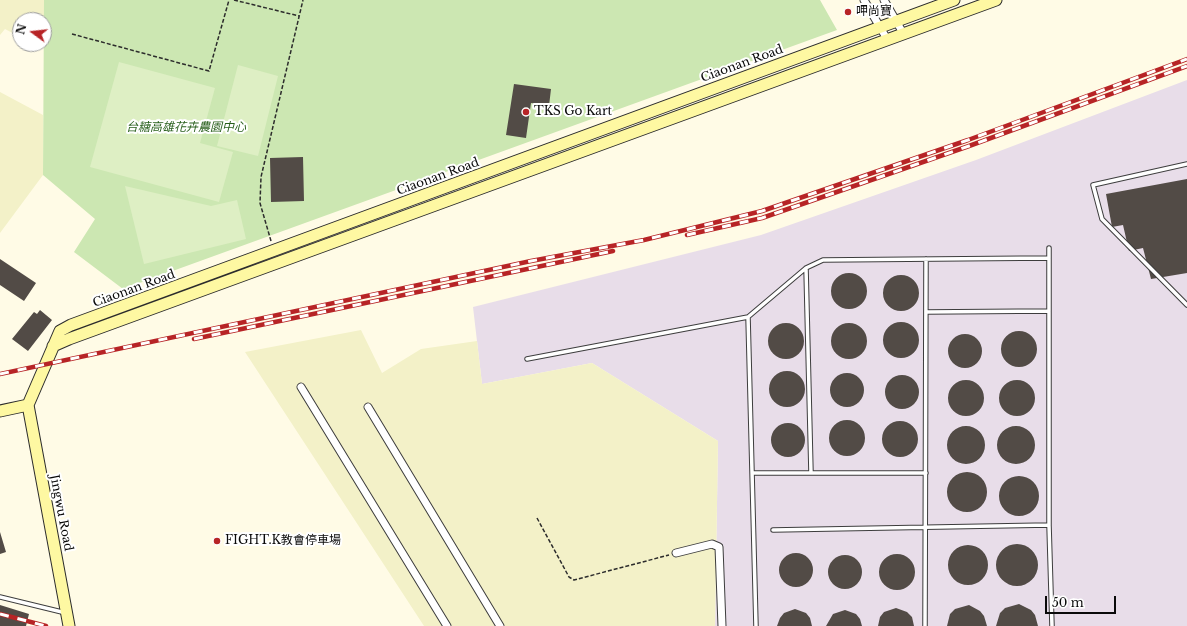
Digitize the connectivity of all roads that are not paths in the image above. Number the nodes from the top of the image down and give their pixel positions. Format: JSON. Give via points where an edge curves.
{"nodes":[{"id":1,"x":864,"y":0,"type":"edge"},
{"id":2,"x":884,"y":0,"type":"edge"},
{"id":3,"x":954,"y":0,"type":"edge"},
{"id":4,"x":996,"y":0,"type":"edge"},
{"id":5,"x":896,"y":21,"type":"junction"},
{"id":6,"x":880,"y":27,"type":"junction"},
{"id":7,"x":903,"y":34,"type":"junction"},
{"id":8,"x":887,"y":40,"type":"junction"},
{"id":9,"x":1187,"y":164,"type":"edge"},
{"id":10,"x":1049,"y":248,"type":"dead end"},
{"id":11,"x":1049,"y":258,"type":"junction"},
{"id":12,"x":926,"y":259,"type":"junction"},
{"id":13,"x":806,"y":268,"type":"junction"},
{"id":14,"x":1187,"y":305,"type":"edge"},
{"id":15,"x":1049,"y":311,"type":"junction"},
{"id":16,"x":926,"y":312,"type":"junction"},
{"id":17,"x":748,"y":317,"type":"junction"},
{"id":18,"x":53,"y":346,"type":"junction"},
{"id":19,"x":527,"y":360,"type":"dead end"},
{"id":20,"x":301,"y":387,"type":"dead end"},
{"id":21,"x":28,"y":405,"type":"junction"},
{"id":22,"x":368,"y":407,"type":"dead end"},
{"id":23,"x":0,"y":411,"type":"edge"},
{"id":24,"x":752,"y":473,"type":"junction"},
{"id":25,"x":811,"y":473,"type":"junction"},
{"id":26,"x":926,"y":473,"type":"junction"},
{"id":27,"x":1049,"y":526,"type":"junction"},
{"id":28,"x":926,"y":527,"type":"junction"},
{"id":29,"x":773,"y":530,"type":"dead end"},
{"id":30,"x":676,"y":553,"type":"road end"},
{"id":31,"x":0,"y":597,"type":"edge"},
{"id":32,"x":67,"y":614,"type":"junction"},
{"id":33,"x":69,"y":626,"type":"edge"},
{"id":34,"x":447,"y":626,"type":"edge"},
{"id":35,"x":500,"y":626,"type":"edge"},
{"id":36,"x":722,"y":626,"type":"edge"},
{"id":37,"x":756,"y":626,"type":"edge"},
{"id":38,"x":925,"y":626,"type":"edge"},
{"id":39,"x":1052,"y":626,"type":"edge"}],
"edges":[{"from":1,"to":6,"type":"street"},
{"from":2,"to":5,"type":"street"},
{"from":3,"to":5,"type":"street","name":"Ciaonan Road"},
{"from":4,"to":7,"type":"street","name":"Ciaonan Road"},
{"from":5,"to":6,"type":"street","name":"Ciaonan Road"},
{"from":5,"to":7,"type":"street"},
{"from":6,"to":8,"type":"street"},
{"from":6,"to":18,"type":"street","name":"Ciaonan Road","via":[[71,326],[60,331]]},
{"from":7,"to":8,"type":"street","name":"Ciaonan Road"},
{"from":8,"to":18,"type":"street","name":"Ciaonan Road"},
{"from":9,"to":14,"type":"lane","via":[[1093,185],[1102,219]]},
{"from":10,"to":11,"type":"lane"},
{"from":11,"to":12,"type":"lane"},
{"from":11,"to":15,"type":"lane"},
{"from":12,"to":13,"type":"lane","via":[[822,260]]},
{"from":12,"to":16,"type":"lane"},
{"from":13,"to":17,"type":"lane"},
{"from":13,"to":25,"type":"lane"},
{"from":15,"to":16,"type":"lane"},
{"from":15,"to":27,"type":"lane"},
{"from":16,"to":26,"type":"lane"},
{"from":17,"to":19,"type":"lane"},
{"from":17,"to":24,"type":"lane"},
{"from":18,"to":21,"type":"street","name":"Ciaonan Road"},
{"from":20,"to":34,"type":"street"},
{"from":21,"to":23,"type":"street"},
{"from":21,"to":32,"type":"street","name":"Jingwu Road"},
{"from":22,"to":35,"type":"street"},
{"from":24,"to":25,"type":"lane"},
{"from":24,"to":37,"type":"lane"},
{"from":25,"to":26,"type":"lane"},
{"from":26,"to":28,"type":"lane"},
{"from":27,"to":28,"type":"lane"},
{"from":27,"to":39,"type":"lane"},
{"from":28,"to":29,"type":"lane"},
{"from":28,"to":38,"type":"lane"},
{"from":30,"to":36,"type":"street","via":[[712,544],[719,548]]},
{"from":31,"to":32,"type":"lane"},
{"from":32,"to":33,"type":"street","name":"Jingwu Road"}]}
